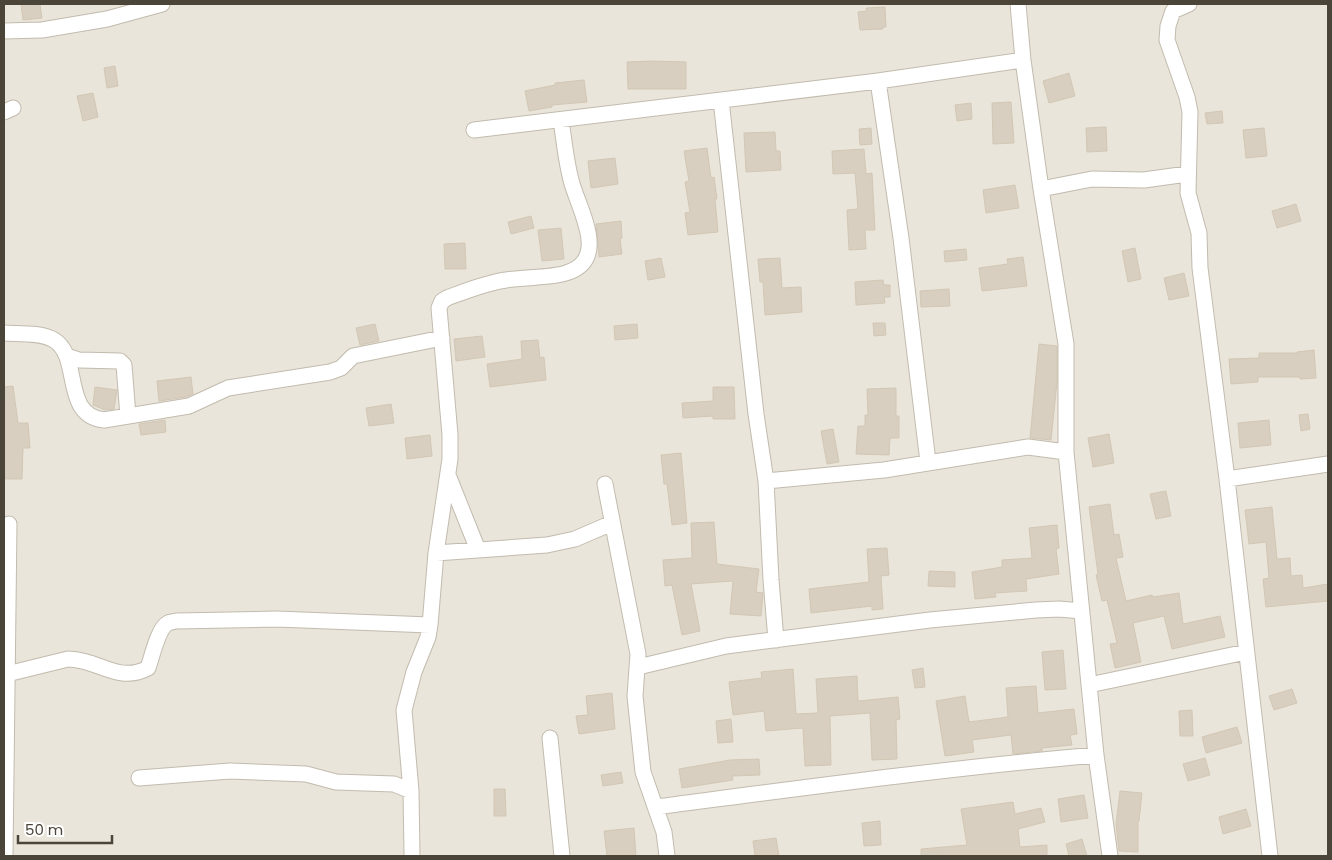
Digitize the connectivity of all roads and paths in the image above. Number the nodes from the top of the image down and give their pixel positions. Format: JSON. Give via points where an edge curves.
{"nodes":[{"id":1,"x":162,"y":4,"type":"edge"},
{"id":2,"x":1018,"y":4,"type":"edge"},
{"id":3,"x":1189,"y":4,"type":"edge"},
{"id":4,"x":4,"y":31,"type":"edge"},
{"id":5,"x":1023,"y":60,"type":"junction"},
{"id":6,"x":878,"y":81,"type":"junction"},
{"id":7,"x":721,"y":100,"type":"junction"},
{"id":8,"x":561,"y":120,"type":"junction"},
{"id":9,"x":474,"y":130,"type":"dead end"},
{"id":10,"x":1187,"y":174,"type":"junction"},
{"id":11,"x":1041,"y":189,"type":"junction"},
{"id":12,"x":4,"y":333,"type":"edge"},
{"id":13,"x":442,"y":338,"type":"junction"},
{"id":14,"x":67,"y":356,"type":"junction"},
{"id":15,"x":128,"y":416,"type":"junction"},
{"id":16,"x":1066,"y":452,"type":"junction"},
{"id":17,"x":928,"y":462,"type":"junction"},
{"id":18,"x":1328,"y":464,"type":"edge"},
{"id":19,"x":448,"y":475,"type":"junction"},
{"id":20,"x":1227,"y":479,"type":"junction"},
{"id":21,"x":766,"y":481,"type":"junction"},
{"id":22,"x":605,"y":484,"type":"dead end"},
{"id":23,"x":612,"y":523,"type":"junction"},
{"id":24,"x":9,"y":524,"type":"dead end"},
{"id":25,"x":478,"y":550,"type":"junction"},
{"id":26,"x":436,"y":553,"type":"junction"},
{"id":27,"x":5,"y":603,"type":"edge"},
{"id":28,"x":1082,"y":611,"type":"junction"},
{"id":29,"x":430,"y":625,"type":"junction"},
{"id":30,"x":776,"y":640,"type":"junction"},
{"id":31,"x":1246,"y":652,"type":"junction"},
{"id":32,"x":638,"y":666,"type":"junction"},
{"id":33,"x":7,"y":674,"type":"junction"},
{"id":34,"x":1089,"y":685,"type":"junction"},
{"id":35,"x":550,"y":738,"type":"dead end"},
{"id":36,"x":1096,"y":755,"type":"junction"},
{"id":37,"x":139,"y":778,"type":"dead end"},
{"id":38,"x":411,"y":791,"type":"junction"},
{"id":39,"x":656,"y":807,"type":"junction"},
{"id":40,"x":5,"y":856,"type":"edge"},
{"id":41,"x":412,"y":856,"type":"edge"},
{"id":42,"x":562,"y":856,"type":"edge"},
{"id":43,"x":667,"y":856,"type":"edge"},
{"id":44,"x":1108,"y":856,"type":"edge"},
{"id":45,"x":1270,"y":856,"type":"edge"}],
"edges":[{"from":1,"to":4,"type":"street","via":[[107,19],[42,30]]},
{"from":2,"to":5,"type":"street"},
{"from":3,"to":10,"type":"street","via":[[1173,11],[1167,40],[1190,112]]},
{"from":5,"to":6,"type":"street"},
{"from":5,"to":11,"type":"street"},
{"from":6,"to":7,"type":"street"},
{"from":6,"to":17,"type":"street"},
{"from":7,"to":8,"type":"street"},
{"from":7,"to":21,"type":"street"},
{"from":8,"to":9,"type":"street"},
{"from":8,"to":13,"type":"street","via":[[571,181],[586,222],[588,256],[579,267],[565,274],[499,281],[447,298],[439,308]]},
{"from":10,"to":11,"type":"street","via":[[1144,180],[1092,179]]},
{"from":10,"to":20,"type":"street","via":[[1188,193],[1199,233],[1200,268]]},
{"from":11,"to":16,"type":"street","via":[[1066,344]]},
{"from":12,"to":14,"type":"street","via":[[53,339]]},
{"from":13,"to":15,"type":"street","via":[[353,356],[341,368],[330,372],[228,388],[189,406]]},
{"from":13,"to":19,"type":"street","via":[[450,435]]},
{"from":14,"to":15,"type":"street","via":[[76,396],[87,412],[95,419],[104,420]]},
{"from":14,"to":15,"type":"street","via":[[86,361],[120,361],[124,365]]},
{"from":16,"to":17,"type":"street","via":[[1028,447]]},
{"from":16,"to":28,"type":"street"},
{"from":17,"to":21,"type":"street","via":[[884,470]]},
{"from":18,"to":20,"type":"street"},
{"from":19,"to":25,"type":"street"},
{"from":19,"to":26,"type":"street"},
{"from":20,"to":31,"type":"street"},
{"from":21,"to":30,"type":"street"},
{"from":22,"to":23,"type":"street"},
{"from":23,"to":25,"type":"street","via":[[575,539],[547,545]]},
{"from":23,"to":32,"type":"street"},
{"from":24,"to":27,"type":"street"},
{"from":25,"to":26,"type":"street"},
{"from":26,"to":29,"type":"street"},
{"from":27,"to":33,"type":"street"},
{"from":28,"to":30,"type":"street","via":[[1052,609],[976,615]]},
{"from":28,"to":34,"type":"street"},
{"from":29,"to":33,"type":"street","via":[[277,619],[176,621],[163,627],[148,668],[140,672],[113,672],[78,659],[68,659]]},
{"from":29,"to":38,"type":"street","via":[[404,710]]},
{"from":30,"to":32,"type":"street","via":[[726,646]]},
{"from":31,"to":34,"type":"street"},
{"from":31,"to":45,"type":"street"},
{"from":32,"to":39,"type":"street","via":[[635,696],[643,772]]},
{"from":33,"to":40,"type":"street"},
{"from":34,"to":36,"type":"street"},
{"from":35,"to":42,"type":"street"},
{"from":36,"to":39,"type":"street"},
{"from":36,"to":44,"type":"street"},
{"from":37,"to":38,"type":"street","via":[[230,771],[298,773],[336,782],[394,784]]},
{"from":38,"to":41,"type":"street"},
{"from":39,"to":43,"type":"street"}]}
